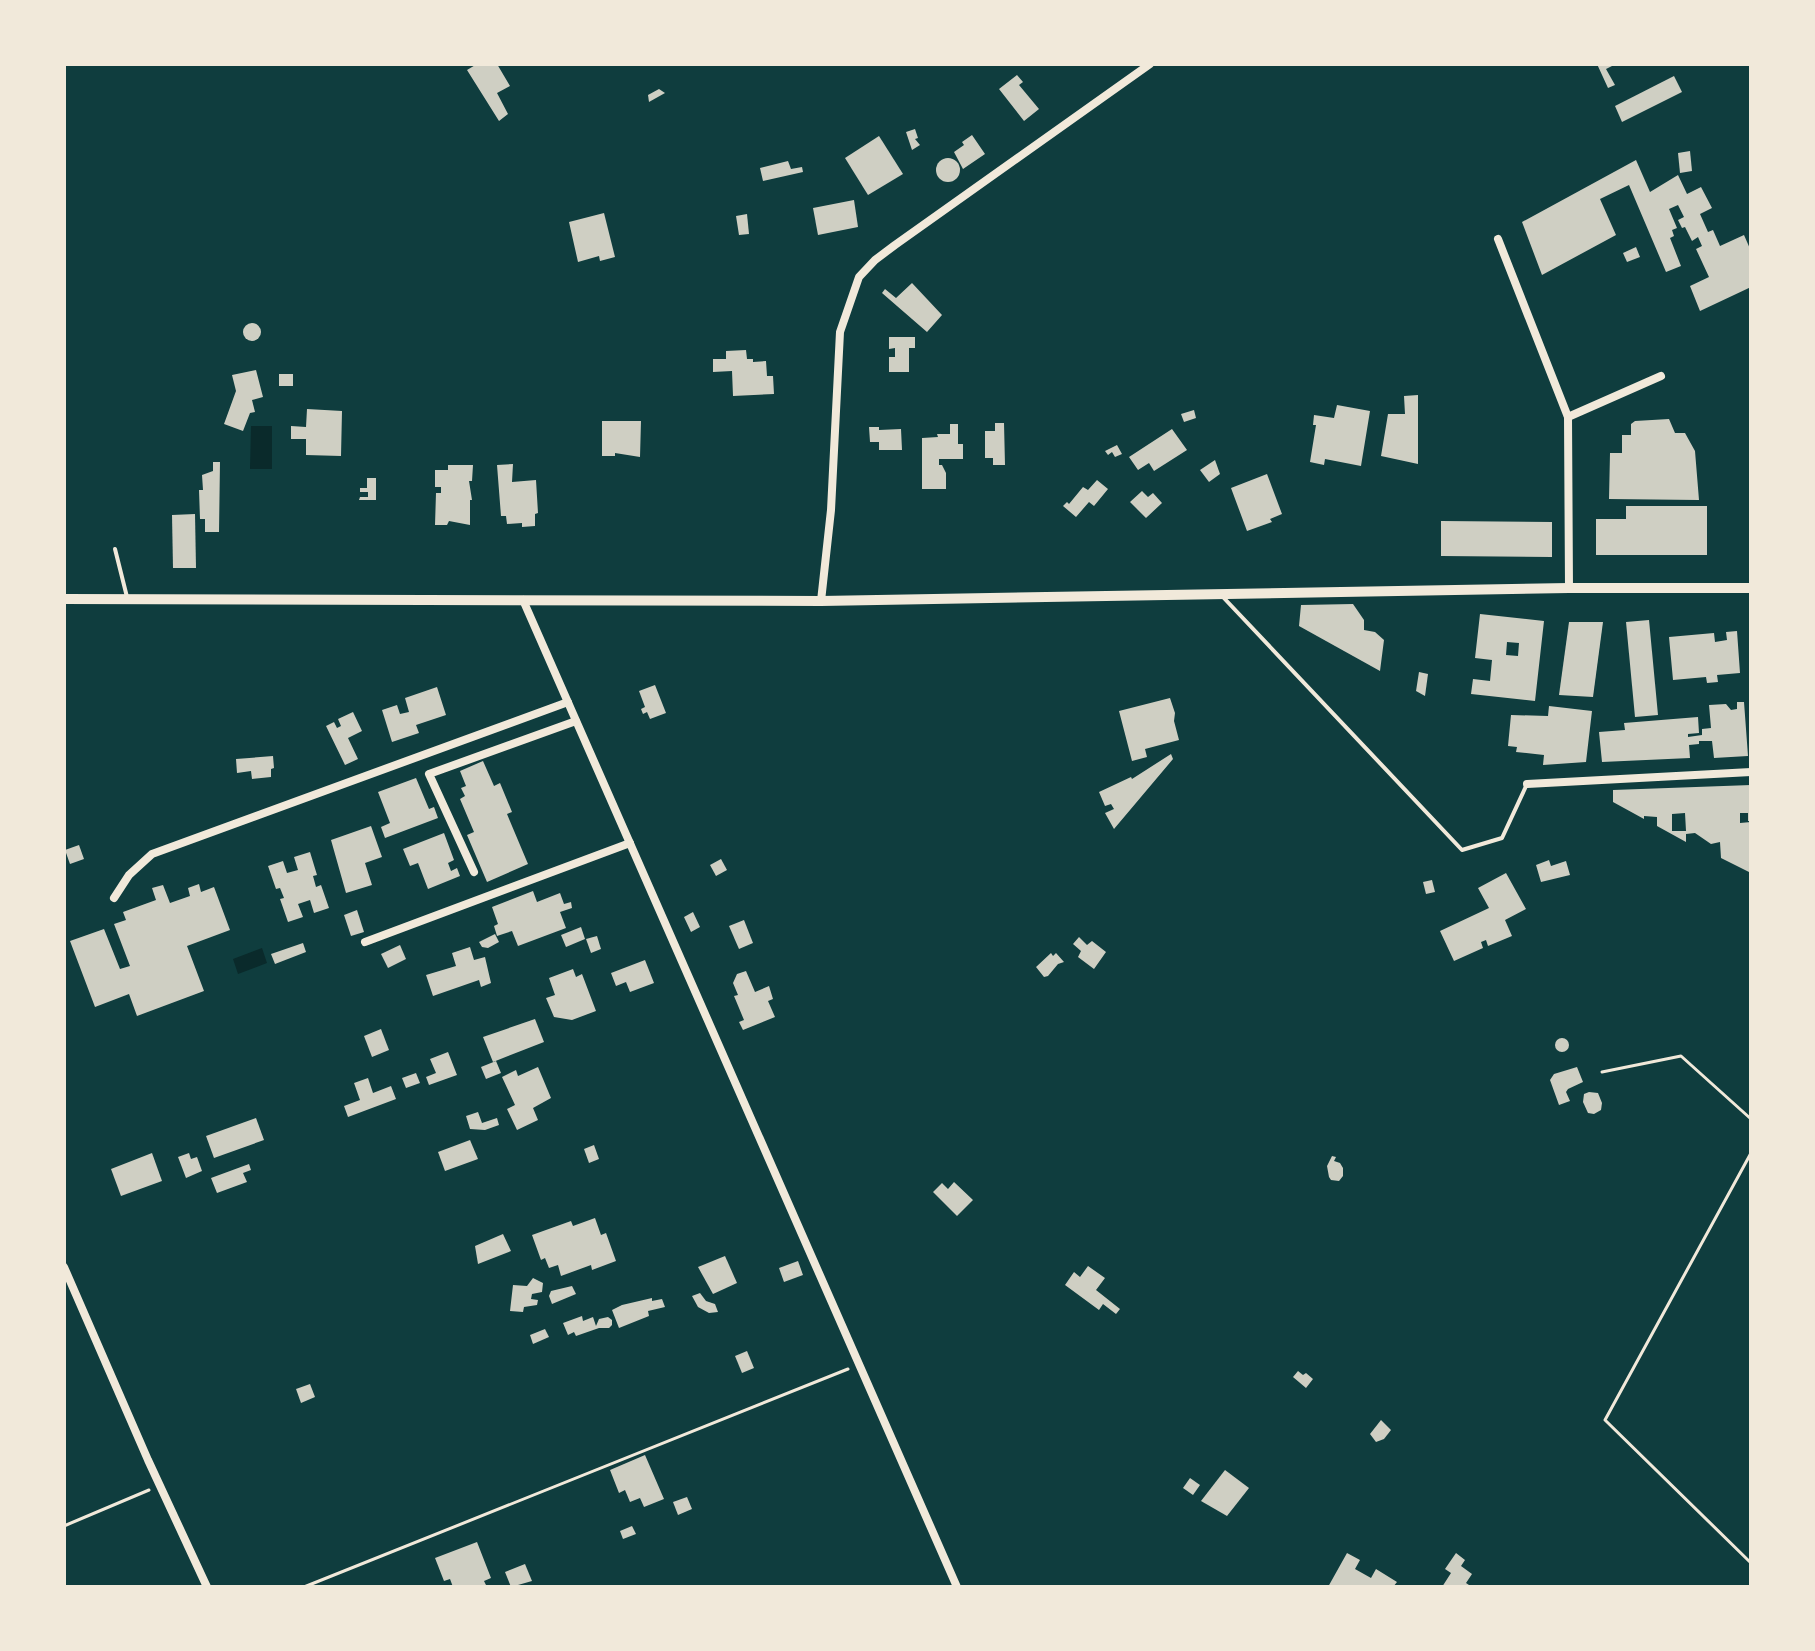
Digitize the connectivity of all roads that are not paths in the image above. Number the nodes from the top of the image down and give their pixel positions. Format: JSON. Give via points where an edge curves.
{"nodes":[{"id":1,"x":1144,"y":66,"type":"edge"},
{"id":2,"x":1498,"y":239,"type":"dead end"},
{"id":3,"x":1661,"y":376,"type":"dead end"},
{"id":4,"x":1568,"y":417,"type":"junction"},
{"id":5,"x":115,"y":549,"type":"dead end"},
{"id":6,"x":1569,"y":588,"type":"junction"},
{"id":7,"x":1751,"y":588,"type":"edge"},
{"id":8,"x":1220,"y":594,"type":"junction"},
{"id":9,"x":64,"y":599,"type":"edge"},
{"id":10,"x":128,"y":599,"type":"junction"},
{"id":11,"x":523,"y":600,"type":"junction"},
{"id":12,"x":821,"y":601,"type":"junction"},
{"id":13,"x":568,"y":702,"type":"junction"},
{"id":14,"x":576,"y":721,"type":"junction"},
{"id":15,"x":1751,"y":772,"type":"edge"},
{"id":16,"x":1527,"y":784,"type":"joint"},
{"id":17,"x":630,"y":843,"type":"junction"},
{"id":18,"x":474,"y":872,"type":"dead end"},
{"id":19,"x":114,"y":898,"type":"dead end"},
{"id":20,"x":365,"y":942,"type":"dead end"},
{"id":21,"x":64,"y":1267,"type":"edge"},
{"id":22,"x":207,"y":1587,"type":"edge"},
{"id":23,"x":957,"y":1587,"type":"edge"}],
"edges":[{"from":1,"to":12,"type":"street","via":[[895,245],[859,277],[840,332]]},
{"from":2,"to":4,"type":"street"},
{"from":3,"to":4,"type":"street"},
{"from":4,"to":6,"type":"street"},
{"from":5,"to":10,"type":"lane"},
{"from":6,"to":7,"type":"street"},
{"from":6,"to":8,"type":"street"},
{"from":8,"to":12,"type":"street"},
{"from":8,"to":16,"type":"lane","via":[[1462,850],[1502,838]]},
{"from":9,"to":10,"type":"street"},
{"from":10,"to":11,"type":"street"},
{"from":11,"to":12,"type":"street"},
{"from":11,"to":13,"type":"street"},
{"from":13,"to":14,"type":"street"},
{"from":13,"to":19,"type":"street","via":[[152,854]]},
{"from":14,"to":17,"type":"street"},
{"from":14,"to":18,"type":"street","via":[[429,774]]},
{"from":15,"to":16,"type":"street"},
{"from":17,"to":20,"type":"street"},
{"from":17,"to":23,"type":"street"},
{"from":21,"to":22,"type":"street"}]}
